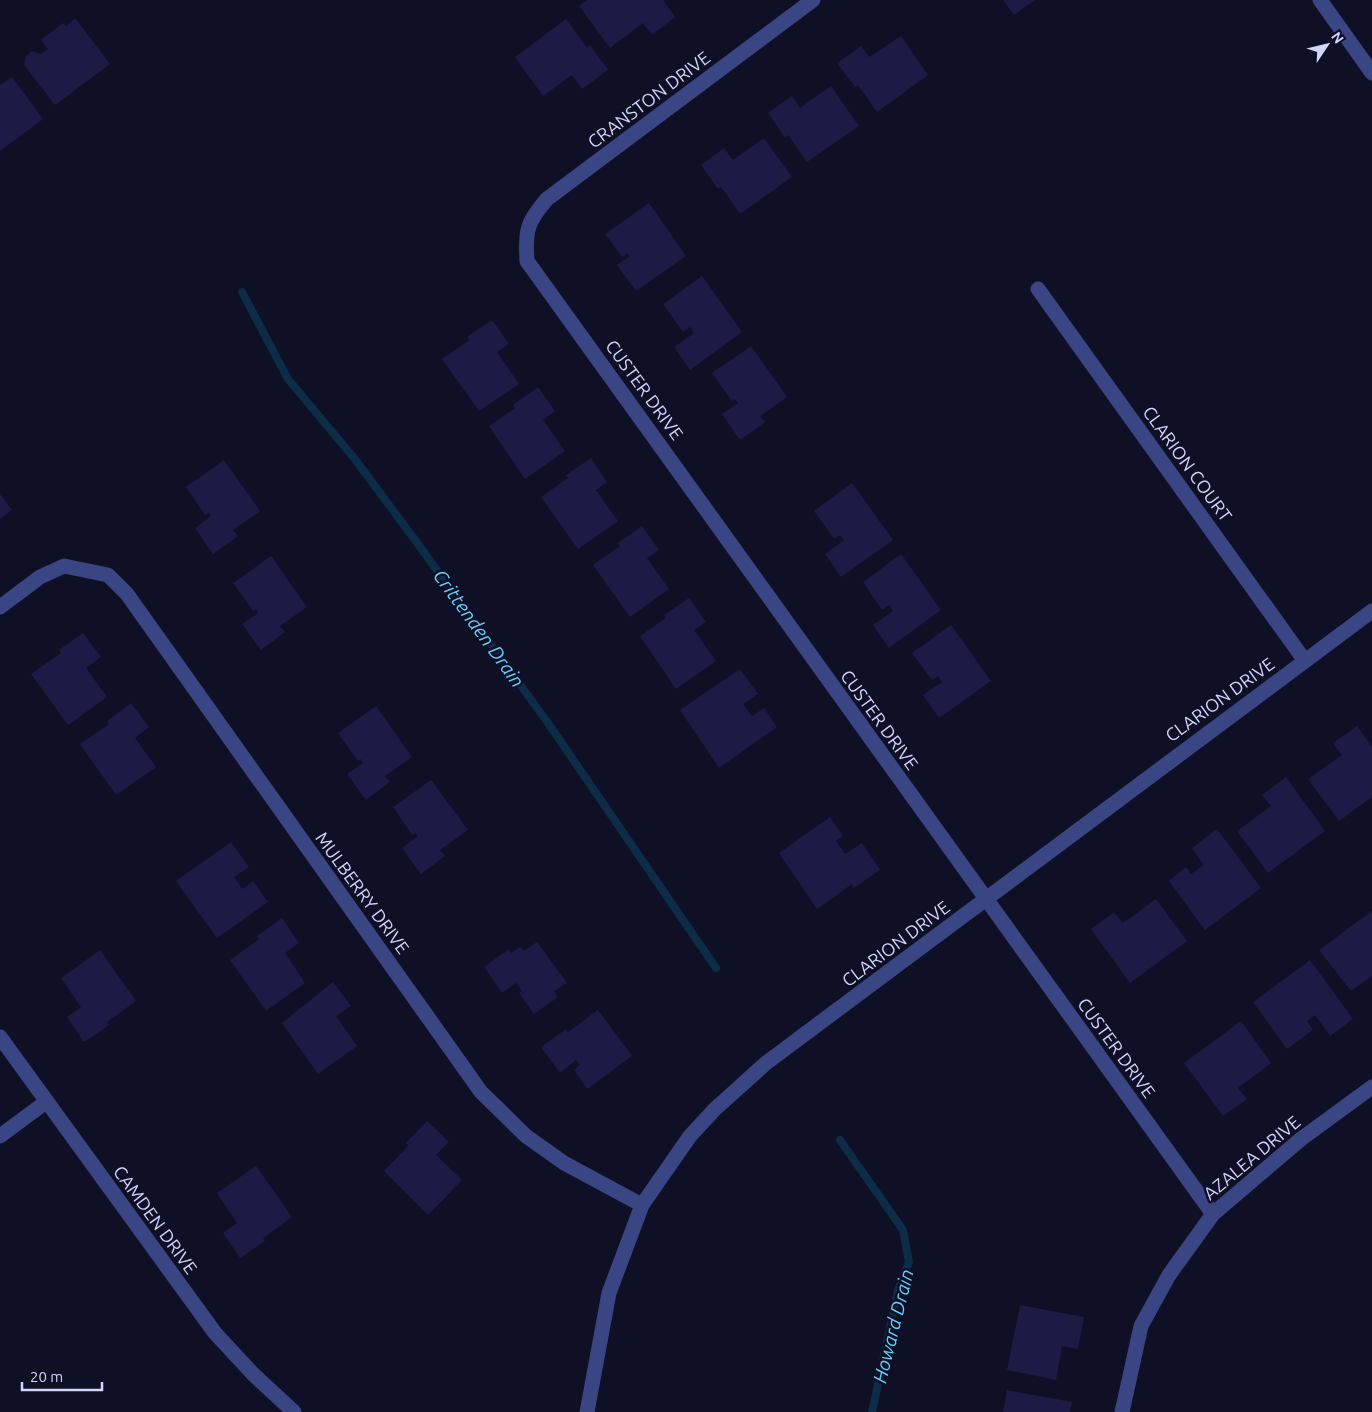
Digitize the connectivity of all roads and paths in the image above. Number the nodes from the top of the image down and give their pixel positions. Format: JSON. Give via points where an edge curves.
{"nodes":[{"id":1,"x":813,"y":0,"type":"edge"},
{"id":2,"x":1320,"y":0,"type":"edge"},
{"id":3,"x":1372,"y":73,"type":"edge"},
{"id":4,"x":526,"y":243,"type":"joint"},
{"id":5,"x":1038,"y":289,"type":"dead end"},
{"id":6,"x":0,"y":607,"type":"edge"},
{"id":7,"x":1372,"y":611,"type":"edge"},
{"id":8,"x":1305,"y":661,"type":"junction"},
{"id":9,"x":986,"y":900,"type":"junction"},
{"id":10,"x":0,"y":1037,"type":"edge"},
{"id":11,"x":1372,"y":1087,"type":"edge"},
{"id":12,"x":46,"y":1102,"type":"junction"},
{"id":13,"x":0,"y":1136,"type":"edge"},
{"id":14,"x":642,"y":1205,"type":"junction"},
{"id":15,"x":1213,"y":1214,"type":"junction"},
{"id":16,"x":294,"y":1412,"type":"edge"},
{"id":17,"x":587,"y":1412,"type":"edge"},
{"id":18,"x":1122,"y":1412,"type":"edge"}],
"edges":[{"from":1,"to":4,"type":"street","name":"CRANSTON DRIVE","via":[[547,200],[531,218]]},
{"from":2,"to":3,"type":"street"},
{"from":4,"to":9,"type":"street","name":"CUSTER DRIVE","via":[[527,261]]},
{"from":5,"to":8,"type":"street","name":"CLARION COURT"},
{"from":6,"to":14,"type":"street","name":"MULBERRY DRIVE","via":[[40,577],[64,566],[108,575],[127,594],[481,1092],[526,1136],[564,1163]]},
{"from":7,"to":8,"type":"street","name":"CLARION DRIVE"},
{"from":8,"to":9,"type":"street","name":"CLARION DRIVE"},
{"from":9,"to":14,"type":"street","name":"CLARION DRIVE","via":[[766,1063],[690,1136]]},
{"from":9,"to":15,"type":"street","name":"CUSTER DRIVE"},
{"from":10,"to":12,"type":"street","name":"CAMDEN DRIVE"},
{"from":11,"to":15,"type":"street","name":"AZALEA DRIVE","via":[[1301,1139]]},
{"from":12,"to":13,"type":"street"},
{"from":12,"to":16,"type":"street","name":"CAMDEN DRIVE","via":[[215,1333]]},
{"from":14,"to":17,"type":"street","name":"CLARION DRIVE","via":[[609,1293]]},
{"from":15,"to":18,"type":"street","name":"AZALEA DRIVE","via":[[1169,1274],[1141,1326]]}]}
